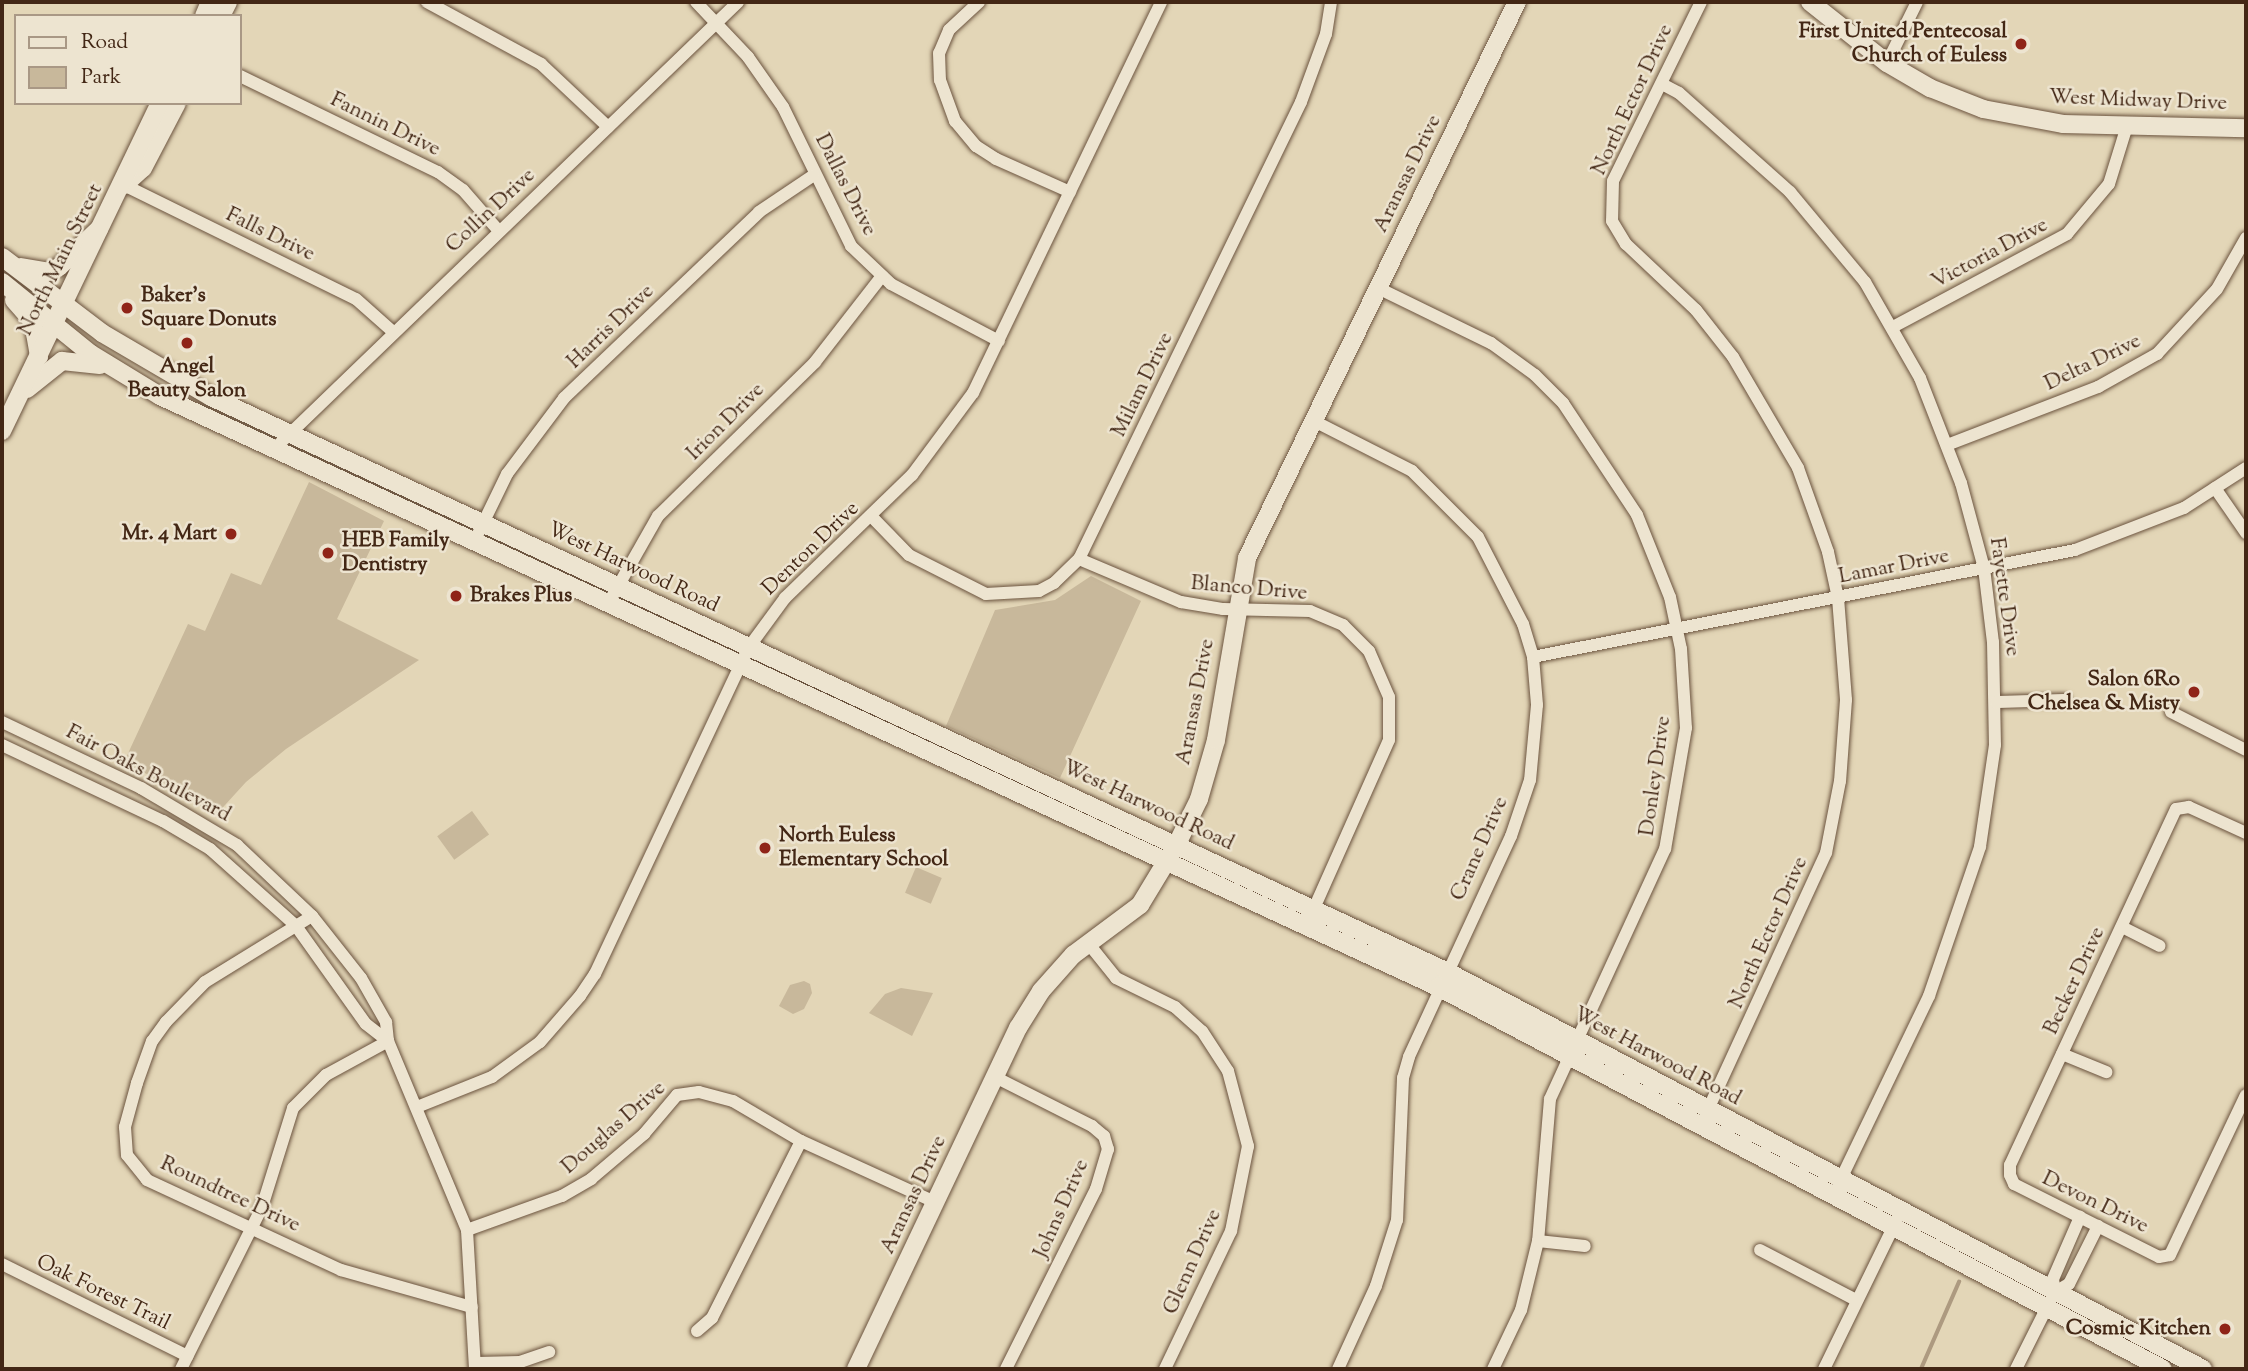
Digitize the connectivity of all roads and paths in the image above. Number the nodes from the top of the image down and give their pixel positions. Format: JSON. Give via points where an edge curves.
{"nodes":[{"id":1,"x":427,"y":2,"type":"edge"},
{"id":2,"x":696,"y":2,"type":"edge"},
{"id":3,"x":738,"y":2,"type":"edge"},
{"id":4,"x":979,"y":2,"type":"edge"},
{"id":5,"x":1161,"y":2,"type":"edge"},
{"id":6,"x":1331,"y":2,"type":"edge"},
{"id":7,"x":1517,"y":2,"type":"edge"},
{"id":8,"x":1701,"y":2,"type":"edge"},
{"id":9,"x":1810,"y":2,"type":"edge"},
{"id":10,"x":1917,"y":2,"type":"edge"},
{"id":11,"x":716,"y":22,"type":"junction"},
{"id":12,"x":1887,"y":63,"type":"junction"},
{"id":13,"x":242,"y":77,"type":"edge"},
{"id":14,"x":1662,"y":84,"type":"junction"},
{"id":15,"x":159,"y":105,"type":"edge"},
{"id":16,"x":176,"y":105,"type":"edge"},
{"id":17,"x":2127,"y":126,"type":"junction"},
{"id":18,"x":608,"y":127,"type":"junction"},
{"id":19,"x":2246,"y":128,"type":"edge"},
{"id":20,"x":814,"y":175,"type":"junction"},
{"id":21,"x":124,"y":185,"type":"junction"},
{"id":22,"x":1070,"y":192,"type":"junction"},
{"id":23,"x":104,"y":224,"type":"junction"},
{"id":24,"x":498,"y":230,"type":"junction"},
{"id":25,"x":2246,"y":238,"type":"edge"},
{"id":26,"x":8,"y":261,"type":"edge"},
{"id":27,"x":882,"y":276,"type":"junction"},
{"id":28,"x":2,"y":282,"type":"edge"},
{"id":29,"x":2,"y":287,"type":"edge"},
{"id":30,"x":1378,"y":288,"type":"junction"},
{"id":31,"x":65,"y":303,"type":"junction"},
{"id":32,"x":56,"y":322,"type":"junction"},
{"id":33,"x":1893,"y":327,"type":"junction"},
{"id":34,"x":391,"y":331,"type":"junction"},
{"id":35,"x":999,"y":341,"type":"junction"},
{"id":36,"x":39,"y":356,"type":"junction"},
{"id":37,"x":119,"y":372,"type":"junction"},
{"id":38,"x":21,"y":393,"type":"junction"},
{"id":39,"x":1314,"y":421,"type":"junction"},
{"id":40,"x":2,"y":431,"type":"edge"},
{"id":41,"x":285,"y":434,"type":"junction"},
{"id":42,"x":1947,"y":445,"type":"junction"},
{"id":43,"x":273,"y":450,"type":"junction"},
{"id":44,"x":2246,"y":468,"type":"edge"},
{"id":45,"x":2215,"y":488,"type":"junction"},
{"id":46,"x":872,"y":517,"type":"junction"},
{"id":47,"x":483,"y":524,"type":"junction"},
{"id":48,"x":2246,"y":533,"type":"edge"},
{"id":49,"x":474,"y":542,"type":"junction"},
{"id":50,"x":1079,"y":559,"type":"junction"},
{"id":51,"x":1984,"y":568,"type":"junction"},
{"id":52,"x":616,"y":587,"type":"junction"},
{"id":53,"x":1838,"y":598,"type":"junction"},
{"id":54,"x":608,"y":604,"type":"junction"},
{"id":55,"x":1236,"y":608,"type":"junction"},
{"id":56,"x":1675,"y":627,"type":"junction"},
{"id":57,"x":746,"y":655,"type":"junction"},
{"id":58,"x":1533,"y":657,"type":"junction"},
{"id":59,"x":2065,"y":700,"type":"dead end"},
{"id":60,"x":1996,"y":702,"type":"junction"},
{"id":61,"x":875,"y":705,"type":"junction"},
{"id":62,"x":2171,"y":712,"type":"dead end"},
{"id":63,"x":2,"y":722,"type":"edge"},
{"id":64,"x":867,"y":723,"type":"junction"},
{"id":65,"x":2,"y":745,"type":"edge"},
{"id":66,"x":2246,"y":750,"type":"edge"},
{"id":67,"x":104,"y":770,"type":"junction"},
{"id":68,"x":96,"y":788,"type":"junction"},
{"id":69,"x":221,"y":833,"type":"junction"},
{"id":70,"x":2246,"y":833,"type":"edge"},
{"id":71,"x":1177,"y":844,"type":"junction"},
{"id":72,"x":210,"y":849,"type":"junction"},
{"id":73,"x":1169,"y":862,"type":"junction"},
{"id":74,"x":312,"y":916,"type":"junction"},
{"id":75,"x":1311,"y":916,"type":"junction"},
{"id":76,"x":296,"y":926,"type":"junction"},
{"id":77,"x":2122,"y":927,"type":"junction"},
{"id":78,"x":1088,"y":943,"type":"junction"},
{"id":79,"x":2160,"y":946,"type":"dead end"},
{"id":80,"x":1442,"y":979,"type":"junction"},
{"id":81,"x":388,"y":1041,"type":"junction"},
{"id":82,"x":1573,"y":1049,"type":"junction"},
{"id":83,"x":2062,"y":1054,"type":"junction"},
{"id":84,"x":2106,"y":1072,"type":"dead end"},
{"id":85,"x":995,"y":1077,"type":"junction"},
{"id":86,"x":2246,"y":1095,"type":"edge"},
{"id":87,"x":417,"y":1107,"type":"junction"},
{"id":88,"x":1705,"y":1117,"type":"junction"},
{"id":89,"x":800,"y":1141,"type":"junction"},
{"id":90,"x":2010,"y":1175,"type":"joint"},
{"id":91,"x":1836,"y":1187,"type":"junction"},
{"id":92,"x":935,"y":1202,"type":"junction"},
{"id":93,"x":2080,"y":1217,"type":"junction"},
{"id":94,"x":1897,"y":1219,"type":"junction"},
{"id":95,"x":2098,"y":1226,"type":"junction"},
{"id":96,"x":253,"y":1227,"type":"junction"},
{"id":97,"x":467,"y":1230,"type":"junction"},
{"id":98,"x":1538,"y":1241,"type":"junction"},
{"id":99,"x":1585,"y":1246,"type":"dead end"},
{"id":100,"x":1760,"y":1250,"type":"dead end"},
{"id":101,"x":2,"y":1264,"type":"edge"},
{"id":102,"x":2050,"y":1299,"type":"junction"},
{"id":103,"x":1856,"y":1300,"type":"junction"},
{"id":104,"x":472,"y":1307,"type":"junction"},
{"id":105,"x":697,"y":1331,"type":"dead end"},
{"id":106,"x":549,"y":1352,"type":"dead end"},
{"id":107,"x":187,"y":1356,"type":"junction"},
{"id":108,"x":476,"y":1366,"type":"edge"},
{"id":109,"x":181,"y":1369,"type":"edge"},
{"id":110,"x":856,"y":1369,"type":"edge"},
{"id":111,"x":1006,"y":1369,"type":"edge"},
{"id":112,"x":1165,"y":1369,"type":"edge"},
{"id":113,"x":1338,"y":1369,"type":"edge"},
{"id":114,"x":1493,"y":1369,"type":"edge"},
{"id":115,"x":1824,"y":1369,"type":"edge"},
{"id":116,"x":2016,"y":1369,"type":"edge"},
{"id":117,"x":2163,"y":1369,"type":"edge"},
{"id":118,"x":2203,"y":1369,"type":"edge"}],
"edges":[{"from":1,"to":18,"type":"street","via":[[541,64]]},
{"from":2,"to":11,"type":"street","name":"Dallas Drive"},
{"from":3,"to":11,"type":"street","name":"Collin Drive"},
{"from":4,"to":22,"type":"street","via":[[949,30],[939,53],[940,80],[955,121],[976,146],[996,159]]},
{"from":5,"to":22,"type":"street","name":"Denton Drive"},
{"from":6,"to":50,"type":"street","name":"Milam Drive","via":[[1326,34],[1301,102]]},
{"from":7,"to":30,"type":"main road","name":"Aransas Drive"},
{"from":8,"to":14,"type":"street","name":"North Ector Drive"},
{"from":9,"to":12,"type":"main road","name":"West Midway Drive"},
{"from":10,"to":12,"type":"street"},
{"from":11,"to":18,"type":"street","name":"Collin Drive"},
{"from":11,"to":20,"type":"street","name":"Dallas Drive","via":[[783,107]]},
{"from":12,"to":17,"type":"main road","name":"West Midway Drive","via":[[1930,88],[1983,109],[2063,124]]},
{"from":13,"to":24,"type":"street","name":"Fannin Drive","via":[[438,172],[463,190]]},
{"from":14,"to":33,"type":"street","name":"Fayette Drive","via":[[1756,160],[1821,226]]},
{"from":14,"to":53,"type":"street","name":"North Ector Drive","via":[[1613,181],[1612,222],[1626,244],[1696,310],[1777,425],[1814,507]]},
{"from":15,"to":21,"type":"main road","name":"North Main Street"},
{"from":16,"to":21,"type":"main road","name":"North Main Street","via":[[143,168]]},
{"from":17,"to":19,"type":"main road","name":"West Midway Drive"},
{"from":17,"to":33,"type":"street","name":"Victoria Drive","via":[[2109,184],[2067,234]]},
{"from":18,"to":24,"type":"street","name":"Collin Drive"},
{"from":20,"to":27,"type":"street","name":"Dallas Drive","via":[[851,246]]},
{"from":20,"to":47,"type":"street","name":"Harris Drive","via":[[759,212],[564,398],[507,474]]},
{"from":21,"to":23,"type":"main road","name":"North Main Street"},
{"from":21,"to":34,"type":"street","name":"Falls Drive","via":[[356,299]]},
{"from":22,"to":35,"type":"street","name":"Denton Drive"},
{"from":23,"to":26,"type":"main road","via":[[48,272]]},
{"from":23,"to":31,"type":"main road","name":"North Main Street"},
{"from":24,"to":34,"type":"street","name":"Collin Drive"},
{"from":25,"to":42,"type":"street","name":"Delta Drive","via":[[2217,289],[2157,354],[2098,387]]},
{"from":26,"to":31,"type":"main road","name":"West Harwood Road"},
{"from":27,"to":35,"type":"street","name":"Dallas Drive"},
{"from":27,"to":52,"type":"street","name":"Irion Drive","via":[[815,362],[658,516]]},
{"from":28,"to":32,"type":"main road","name":"West Harwood Road"},
{"from":29,"to":36,"type":"main road","via":[[33,322]]},
{"from":30,"to":39,"type":"main road","name":"Aransas Drive"},
{"from":30,"to":56,"type":"street","name":"Donley Drive","via":[[1491,343],[1535,375],[1563,404],[1637,514],[1670,597]]},
{"from":31,"to":32,"type":"main road","name":"North Main Street"},
{"from":31,"to":41,"type":"main road","name":"West Harwood Road","via":[[156,367]]},
{"from":32,"to":36,"type":"main road","name":"North Main Street"},
{"from":32,"to":37,"type":"main road","name":"West Harwood Road"},
{"from":33,"to":42,"type":"street","name":"Fayette Drive"},
{"from":34,"to":41,"type":"street","name":"Collin Drive"},
{"from":35,"to":46,"type":"street","name":"Denton Drive","via":[[954,423]]},
{"from":36,"to":38,"type":"main road","name":"North Main Street"},
{"from":37,"to":38,"type":"main road","via":[[87,360],[62,361]]},
{"from":37,"to":43,"type":"main road","name":"West Harwood Road"},
{"from":38,"to":40,"type":"main road","name":"North Main Street"},
{"from":39,"to":55,"type":"main road","name":"Aransas Drive","via":[[1247,558]]},
{"from":39,"to":58,"type":"street","name":"Crane Drive","via":[[1412,471],[1458,513],[1508,587]]},
{"from":41,"to":43,"type":"street","name":"Collin Drive"},
{"from":41,"to":47,"type":"main road","name":"West Harwood Road"},
{"from":42,"to":51,"type":"street","name":"Fayette Drive"},
{"from":43,"to":49,"type":"main road","name":"West Harwood Road"},
{"from":44,"to":45,"type":"street","name":"Lamar Drive"},
{"from":45,"to":48,"type":"street"},
{"from":45,"to":51,"type":"street","name":"Lamar Drive","via":[[2148,525],[2075,550]]},
{"from":46,"to":50,"type":"street","name":"Milam Drive","via":[[909,555],[986,594],[1039,591],[1055,583]]},
{"from":46,"to":57,"type":"street","name":"Denton Drive","via":[[785,598]]},
{"from":47,"to":49,"type":"street","name":"Harris Drive"},
{"from":47,"to":52,"type":"main road","name":"West Harwood Road"},
{"from":49,"to":54,"type":"main road","name":"West Harwood Road"},
{"from":50,"to":55,"type":"street","name":"Blanco Drive","via":[[1181,603]]},
{"from":51,"to":53,"type":"street","name":"Lamar Drive"},
{"from":51,"to":60,"type":"street","name":"Fayette Drive"},
{"from":52,"to":54,"type":"street","name":"Irion Drive"},
{"from":52,"to":57,"type":"main road","name":"West Harwood Road"},
{"from":53,"to":56,"type":"street","name":"Lamar Drive"},
{"from":53,"to":88,"type":"street","name":"North Ector Drive","via":[[1845,727],[1826,853]]},
{"from":54,"to":57,"type":"main road","name":"West Harwood Road"},
{"from":55,"to":71,"type":"main road","name":"Aransas Drive","via":[[1216,740],[1199,799]]},
{"from":55,"to":75,"type":"street","name":"Blanco Drive","via":[[1310,611],[1343,625],[1369,651],[1389,696],[1389,740]]},
{"from":56,"to":58,"type":"street","name":"Lamar Drive"},
{"from":56,"to":82,"type":"street","name":"Donley Drive","via":[[1686,728],[1671,824],[1643,904]]},
{"from":57,"to":61,"type":"main road","name":"West Harwood Road"},
{"from":57,"to":64,"type":"main road","name":"West Harwood Road"},
{"from":57,"to":87,"type":"street","name":"Denton Drive","via":[[601,962],[571,1010],[540,1042],[492,1077]]},
{"from":58,"to":80,"type":"street","name":"Crane Drive","via":[[1537,729],[1530,780],[1510,836]]},
{"from":59,"to":60,"type":"street"},
{"from":60,"to":91,"type":"street","name":"Fayette Drive","via":[[1991,799],[1956,924],[1929,996]]},
{"from":61,"to":64,"type":"main road"},
{"from":61,"to":71,"type":"main road","name":"West Harwood Road"},
{"from":62,"to":66,"type":"street"},
{"from":63,"to":67,"type":"street","name":"Fair Oaks Boulevard"},
{"from":64,"to":73,"type":"main road","name":"West Harwood Road"},
{"from":65,"to":68,"type":"street","name":"Fair Oaks Boulevard"},
{"from":67,"to":68,"type":"street"},
{"from":67,"to":69,"type":"street","name":"Fair Oaks Boulevard"},
{"from":68,"to":72,"type":"street","name":"Fair Oaks Boulevard"},
{"from":69,"to":72,"type":"street"},
{"from":69,"to":74,"type":"street","name":"Fair Oaks Boulevard"},
{"from":70,"to":77,"type":"street","name":"Becker Drive","via":[[2182,806]]},
{"from":71,"to":73,"type":"main road","name":"Aransas Drive"},
{"from":71,"to":75,"type":"main road","name":"West Harwood Road"},
{"from":72,"to":76,"type":"street","name":"Fair Oaks Boulevard"},
{"from":73,"to":75,"type":"main road","name":"West Harwood Road"},
{"from":73,"to":78,"type":"main road","name":"Aransas Drive","via":[[1140,905]]},
{"from":74,"to":76,"type":"street","name":"Roundtree Drive"},
{"from":74,"to":81,"type":"street","name":"Fair Oaks Boulevard","via":[[376,1000]]},
{"from":75,"to":80,"type":"main road","name":"West Harwood Road"},
{"from":76,"to":81,"type":"street","name":"Fair Oaks Boulevard","via":[[366,1024]]},
{"from":76,"to":96,"type":"street","name":"Roundtree Drive","via":[[205,982],[166,1022],[152,1041],[125,1127],[127,1155],[148,1180]]},
{"from":77,"to":79,"type":"street"},
{"from":77,"to":83,"type":"street","name":"Becker Drive"},
{"from":78,"to":85,"type":"main road","name":"Aransas Drive","via":[[1041,991]]},
{"from":78,"to":112,"type":"street","name":"Glenn Drive","via":[[1116,978],[1175,1007],[1202,1031],[1228,1071],[1248,1146],[1231,1231]]},
{"from":80,"to":82,"type":"main road","name":"West Harwood Road"},
{"from":80,"to":113,"type":"street","name":"Crane Drive","via":[[1403,1078],[1397,1220],[1376,1286]]},
{"from":81,"to":87,"type":"street","name":"Fair Oaks Boulevard"},
{"from":81,"to":96,"type":"street","via":[[326,1075],[293,1108]]},
{"from":82,"to":88,"type":"main road","name":"West Harwood Road"},
{"from":82,"to":98,"type":"street","name":"Donley Drive","via":[[1545,1119]]},
{"from":83,"to":84,"type":"street"},
{"from":83,"to":90,"type":"street","name":"Becker Drive","via":[[2010,1165]]},
{"from":85,"to":92,"type":"main road","name":"Aransas Drive"},
{"from":85,"to":111,"type":"street","name":"Johns Drive","via":[[1092,1126],[1104,1136],[1108,1149],[1096,1189]]},
{"from":86,"to":95,"type":"street","name":"Devon Drive","via":[[2170,1255],[2159,1257]]},
{"from":87,"to":97,"type":"street","name":"Fair Oaks Boulevard"},
{"from":88,"to":91,"type":"main road","name":"West Harwood Road"},
{"from":89,"to":92,"type":"street","name":"Douglas Drive"},
{"from":89,"to":97,"type":"street","name":"Douglas Drive","via":[[733,1101],[699,1091],[677,1095],[644,1133],[591,1179],[518,1215]]},
{"from":89,"to":105,"type":"street","via":[[712,1318]]},
{"from":90,"to":93,"type":"street","name":"Devon Drive","via":[[2014,1184]]},
{"from":91,"to":94,"type":"main road","name":"West Harwood Road"},
{"from":92,"to":110,"type":"main road","name":"Aransas Drive"},
{"from":93,"to":95,"type":"street","name":"Devon Drive"},
{"from":93,"to":102,"type":"street","via":[[2053,1279]]},
{"from":94,"to":102,"type":"main road","name":"West Harwood Road"},
{"from":94,"to":103,"type":"street"},
{"from":95,"to":102,"type":"street","via":[[2069,1284]]},
{"from":96,"to":104,"type":"street","name":"Roundtree Drive","via":[[341,1270]]},
{"from":96,"to":107,"type":"street"},
{"from":97,"to":104,"type":"street","name":"Fair Oaks Boulevard"},
{"from":98,"to":99,"type":"street"},
{"from":98,"to":114,"type":"street","name":"Donley Drive","via":[[1521,1310]]},
{"from":100,"to":103,"type":"street"},
{"from":101,"to":107,"type":"street","name":"Oak Forest Trail"},
{"from":102,"to":116,"type":"street"},
{"from":102,"to":117,"type":"main road","name":"West Harwood Road"},
{"from":102,"to":118,"type":"main road","name":"West Harwood Road"},
{"from":103,"to":115,"type":"street"},
{"from":104,"to":108,"type":"street","name":"Fair Oaks Boulevard"},
{"from":106,"to":108,"type":"street","via":[[520,1362]]},
{"from":107,"to":109,"type":"street"}]}
